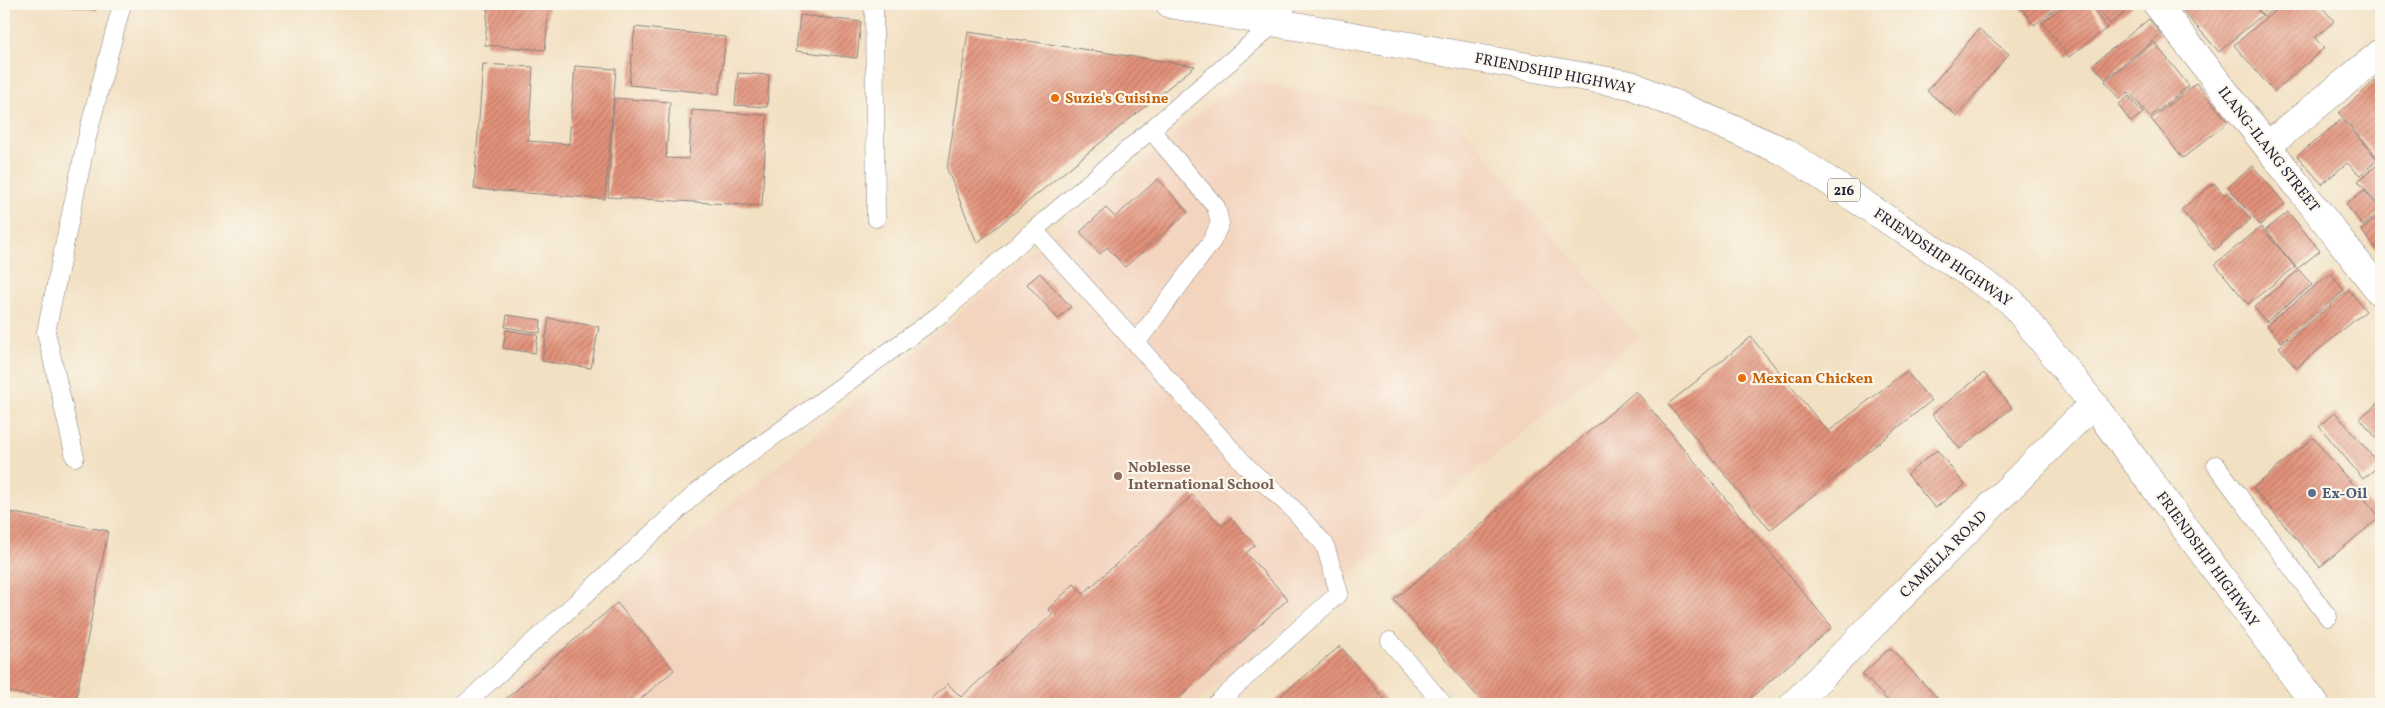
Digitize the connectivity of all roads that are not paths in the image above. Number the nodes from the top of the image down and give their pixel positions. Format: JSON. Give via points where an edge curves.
{"nodes":[{"id":1,"x":122,"y":4,"type":"edge"},
{"id":2,"x":874,"y":4,"type":"edge"},
{"id":3,"x":1170,"y":4,"type":"edge"},
{"id":4,"x":2157,"y":4,"type":"edge"},
{"id":5,"x":1282,"y":13,"type":"edge"},
{"id":6,"x":2381,"y":53,"type":"edge"},
{"id":7,"x":1151,"y":130,"type":"junction"},
{"id":8,"x":2267,"y":146,"type":"junction"},
{"id":9,"x":876,"y":218,"type":"dead end"},
{"id":10,"x":1034,"y":230,"type":"junction"},
{"id":11,"x":2377,"y":279,"type":"edge"},
{"id":12,"x":1136,"y":343,"type":"junction"},
{"id":13,"x":2093,"y":404,"type":"junction"},
{"id":14,"x":75,"y":457,"type":"dead end"},
{"id":15,"x":2216,"y":465,"type":"dead end"},
{"id":16,"x":2328,"y":617,"type":"dead end"},
{"id":17,"x":1390,"y":641,"type":"dead end"},
{"id":18,"x":466,"y":704,"type":"edge"},
{"id":19,"x":1216,"y":704,"type":"edge"},
{"id":20,"x":1442,"y":704,"type":"edge"},
{"id":21,"x":1794,"y":704,"type":"edge"},
{"id":22,"x":2315,"y":704,"type":"edge"}],
"edges":[{"from":1,"to":14,"type":"lane","via":[[88,133],[46,332]]},
{"from":2,"to":9,"type":"lane"},
{"from":3,"to":5,"type":"main road","name":"FRIENDSHIP HIGHWAY","number":"216"},
{"from":4,"to":8,"type":"main road","name":"ILANG-ILANG STREET"},
{"from":5,"to":7,"type":"lane"},
{"from":5,"to":13,"type":"main road","name":"FRIENDSHIP HIGHWAY","number":"216","via":[[1631,85],[1785,152],[2010,301]]},
{"from":6,"to":8,"type":"main road"},
{"from":7,"to":10,"type":"lane"},
{"from":7,"to":12,"type":"lane","via":[[1216,207],[1220,223],[1212,241]]},
{"from":8,"to":11,"type":"main road","name":"ILANG-ILANG STREET"},
{"from":10,"to":12,"type":"lane"},
{"from":10,"to":18,"type":"lane","via":[[942,313],[701,489]]},
{"from":12,"to":19,"type":"lane","via":[[1248,468],[1293,509],[1325,545],[1339,593]]},
{"from":13,"to":21,"type":"main road","name":"CAMELLA ROAD"},
{"from":13,"to":22,"type":"main road","name":"FRIENDSHIP HIGHWAY","number":"216"},
{"from":15,"to":16,"type":"lane"},
{"from":17,"to":20,"type":"lane"}]}
